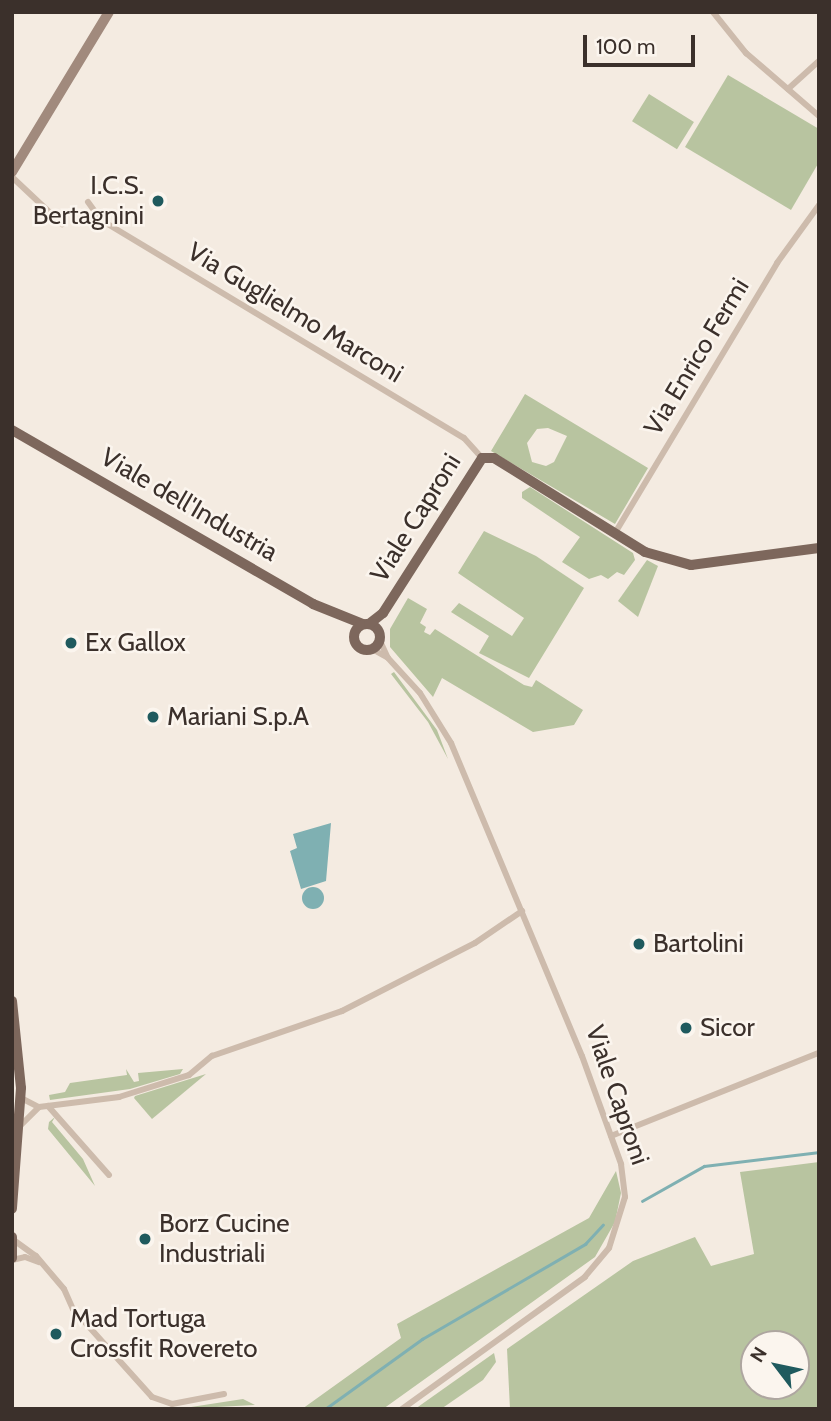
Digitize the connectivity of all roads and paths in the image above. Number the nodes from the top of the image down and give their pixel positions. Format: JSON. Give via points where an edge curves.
{"nodes":[{"id":1,"x":109,"y":12,"type":"edge"},
{"id":2,"x":713,"y":12,"type":"edge"},
{"id":3,"x":819,"y":61,"type":"edge"},
{"id":4,"x":788,"y":89,"type":"junction"},
{"id":5,"x":819,"y":116,"type":"edge"},
{"id":6,"x":12,"y":175,"type":"edge"},
{"id":7,"x":88,"y":202,"type":"dead end"},
{"id":8,"x":819,"y":205,"type":"edge"},
{"id":9,"x":62,"y":224,"type":"dead end"},
{"id":10,"x":12,"y":429,"type":"edge"},
{"id":11,"x":482,"y":458,"type":"junction"},
{"id":12,"x":615,"y":533,"type":"junction"},
{"id":13,"x":819,"y":548,"type":"edge"},
{"id":14,"x":383,"y":613,"type":"junction"},
{"id":15,"x":344,"y":620,"type":"junction"},
{"id":16,"x":366,"y":624,"type":"junction"},
{"id":17,"x":354,"y":635,"type":"junction"},
{"id":18,"x":377,"y":641,"type":"junction"},
{"id":19,"x":522,"y":911,"type":"junction"},
{"id":20,"x":12,"y":1001,"type":"edge"},
{"id":21,"x":12,"y":1035,"type":"edge"},
{"id":22,"x":819,"y":1053,"type":"edge"},
{"id":23,"x":21,"y":1098,"type":"junction"},
{"id":24,"x":48,"y":1106,"type":"junction"},
{"id":25,"x":39,"y":1107,"type":"junction"},
{"id":26,"x":21,"y":1125,"type":"junction"},
{"id":27,"x":611,"y":1136,"type":"junction"},
{"id":28,"x":12,"y":1153,"type":"edge"},
{"id":29,"x":110,"y":1175,"type":"dead end"},
{"id":30,"x":12,"y":1209,"type":"edge"},
{"id":31,"x":13,"y":1239,"type":"edge"},
{"id":32,"x":12,"y":1259,"type":"edge"},
{"id":33,"x":41,"y":1263,"type":"junction"},
{"id":34,"x":224,"y":1394,"type":"dead end"},
{"id":35,"x":402,"y":1409,"type":"edge"}],
"edges":[{"from":1,"to":6,"type":"street"},
{"from":2,"to":4,"type":"street","via":[[746,53]]},
{"from":3,"to":4,"type":"street"},
{"from":4,"to":5,"type":"street"},
{"from":6,"to":9,"type":"street"},
{"from":7,"to":11,"type":"street","name":"Via Guglielmo Marconi","via":[[101,220],[464,438]]},
{"from":8,"to":12,"type":"street","name":"Via Enrico Fermi","via":[[777,263]]},
{"from":10,"to":15,"type":"main road","name":"Viale dell'Industria"},
{"from":11,"to":12,"type":"main road","name":"Viale Caproni","via":[[494,458]]},
{"from":11,"to":14,"type":"main road","name":"Viale Caproni"},
{"from":12,"to":13,"type":"main road","via":[[645,552],[691,565]]},
{"from":14,"to":16,"type":"main road","name":"Viale Caproni"},
{"from":14,"to":18,"type":"main road","name":"Viale Caproni"},
{"from":15,"to":16,"type":"main road","name":"Viale dell'Industria"},
{"from":15,"to":17,"type":"main road","name":"Viale dell'Industria"},
{"from":16,"to":17,"type":"main road","name":"Viale Caproni"},
{"from":16,"to":18,"type":"main road","name":"Viale Caproni"},
{"from":17,"to":18,"type":"main road","name":"Viale Caproni","via":[[358,647]]},
{"from":18,"to":19,"type":"street","name":"Viale Caproni","via":[[420,693],[451,743]]},
{"from":19,"to":24,"type":"street","via":[[475,943],[394,987],[212,1056],[190,1075],[119,1097]]},
{"from":19,"to":27,"type":"street","name":"Viale Caproni"},
{"from":20,"to":23,"type":"main road"},
{"from":21,"to":28,"type":"main road","via":[[16,1091]]},
{"from":22,"to":27,"type":"street"},
{"from":23,"to":25,"type":"street"},
{"from":23,"to":26,"type":"main road"},
{"from":24,"to":25,"type":"street"},
{"from":24,"to":29,"type":"street"},
{"from":25,"to":26,"type":"street"},
{"from":26,"to":30,"type":"main road"},
{"from":27,"to":35,"type":"street","name":"Viale Caproni","via":[[625,1197],[615,1234],[592,1270]]},
{"from":31,"to":32,"type":"main road"},
{"from":31,"to":33,"type":"street"},
{"from":32,"to":33,"type":"street","via":[[25,1257]]},
{"from":33,"to":34,"type":"street","via":[[64,1289],[73,1309],[152,1397],[172,1404]]}]}
